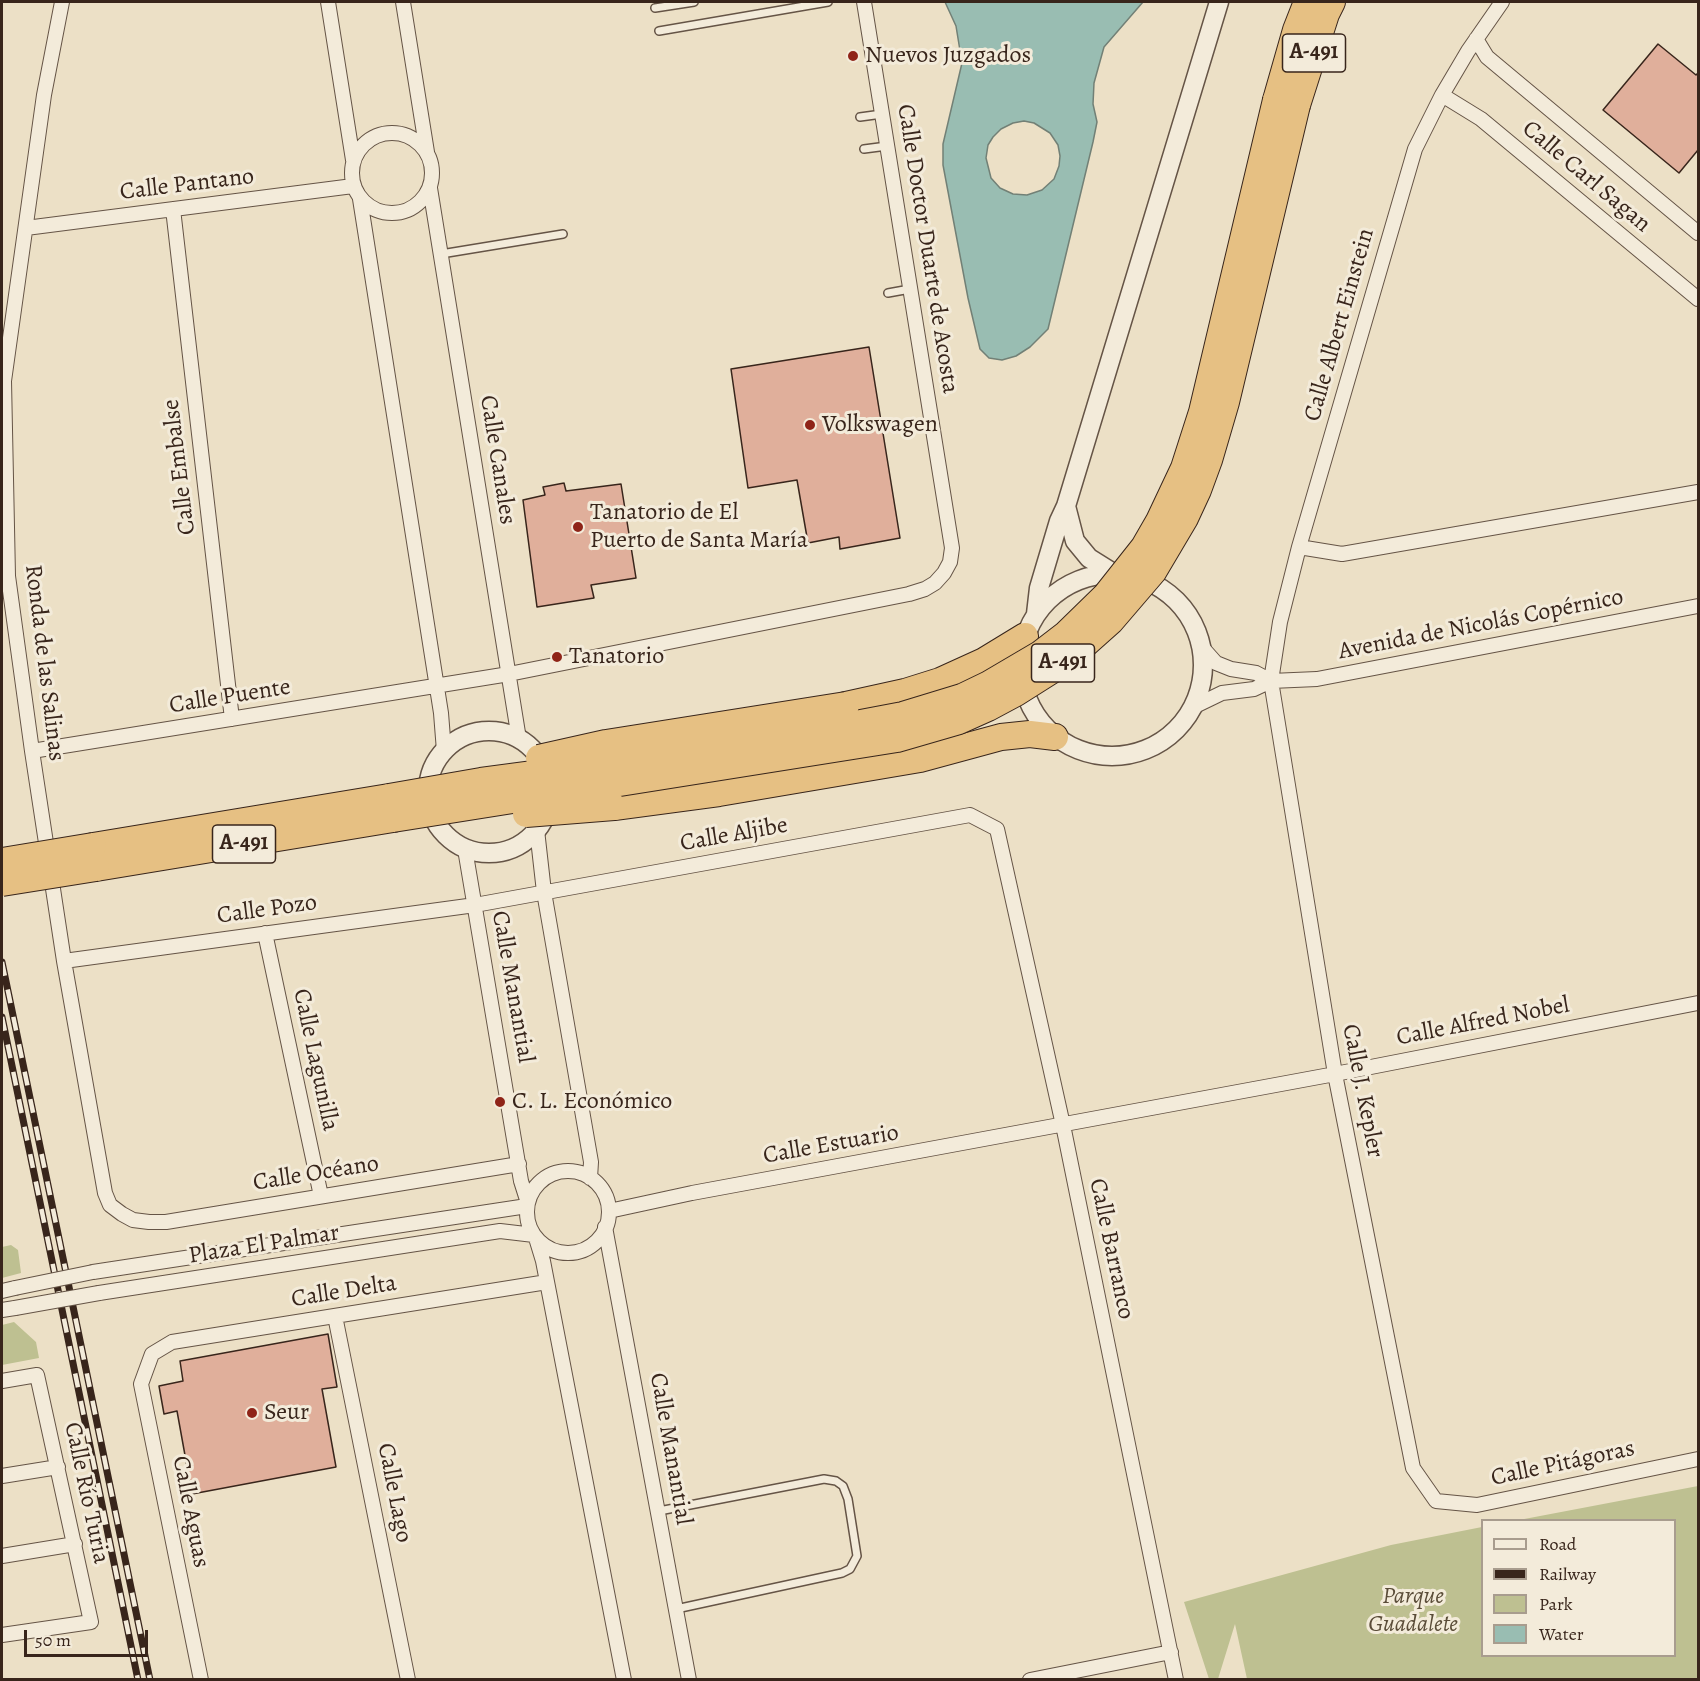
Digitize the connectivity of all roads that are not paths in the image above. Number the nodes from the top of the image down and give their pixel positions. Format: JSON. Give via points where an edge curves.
{"nodes":[{"id":1,"x":62,"y":2,"type":"edge"},
{"id":2,"x":328,"y":2,"type":"edge"},
{"id":3,"x":403,"y":2,"type":"edge"},
{"id":4,"x":694,"y":2,"type":"edge"},
{"id":5,"x":828,"y":2,"type":"edge"},
{"id":6,"x":864,"y":2,"type":"edge"},
{"id":7,"x":1219,"y":2,"type":"edge"},
{"id":8,"x":1307,"y":2,"type":"edge"},
{"id":9,"x":1332,"y":2,"type":"edge"},
{"id":10,"x":1502,"y":2,"type":"edge"},
{"id":11,"x":655,"y":8,"type":"dead end"},
{"id":12,"x":659,"y":31,"type":"dead end"},
{"id":13,"x":1476,"y":39,"type":"junction"},
{"id":14,"x":1442,"y":95,"type":"junction"},
{"id":15,"x":1287,"y":102,"type":"junction"},
{"id":16,"x":882,"y":114,"type":"junction"},
{"id":17,"x":860,"y":117,"type":"dead end"},
{"id":18,"x":887,"y":146,"type":"junction"},
{"id":19,"x":864,"y":149,"type":"dead end"},
{"id":20,"x":427,"y":152,"type":"junction"},
{"id":21,"x":353,"y":160,"type":"junction"},
{"id":22,"x":353,"y":186,"type":"junction"},
{"id":23,"x":430,"y":188,"type":"junction"},
{"id":24,"x":360,"y":199,"type":"junction"},
{"id":25,"x":173,"y":209,"type":"junction"},
{"id":26,"x":26,"y":228,"type":"junction"},
{"id":27,"x":1698,"y":233,"type":"edge"},
{"id":28,"x":563,"y":234,"type":"dead end"},
{"id":29,"x":441,"y":255,"type":"junction"},
{"id":30,"x":910,"y":289,"type":"junction"},
{"id":31,"x":888,"y":293,"type":"dead end"},
{"id":32,"x":1698,"y":299,"type":"edge"},
{"id":33,"x":1698,"y":492,"type":"edge"},
{"id":34,"x":1066,"y":507,"type":"junction"},
{"id":35,"x":1299,"y":548,"type":"junction"},
{"id":36,"x":944,"y":573,"type":"joint"},
{"id":37,"x":1113,"y":573,"type":"junction"},
{"id":38,"x":1698,"y":606,"type":"edge"},
{"id":39,"x":1031,"y":625,"type":"junction"},
{"id":40,"x":1200,"y":645,"type":"junction"},
{"id":41,"x":509,"y":674,"type":"junction"},
{"id":42,"x":1271,"y":681,"type":"junction"},
{"id":43,"x":436,"y":687,"type":"junction"},
{"id":44,"x":1191,"y":708,"type":"junction"},
{"id":45,"x":231,"y":719,"type":"junction"},
{"id":46,"x":1055,"y":736,"type":"junction"},
{"id":47,"x":519,"y":739,"type":"junction"},
{"id":48,"x":32,"y":751,"type":"junction"},
{"id":49,"x":444,"y":751,"type":"junction"},
{"id":50,"x":481,"y":781,"type":"junction"},
{"id":51,"x":467,"y":807,"type":"junction"},
{"id":52,"x":391,"y":808,"type":"junction"},
{"id":53,"x":997,"y":829,"type":"joint"},
{"id":54,"x":537,"y":830,"type":"junction"},
{"id":55,"x":465,"y":849,"type":"junction"},
{"id":56,"x":94,"y":857,"type":"junction"},
{"id":57,"x":2,"y":861,"type":"edge"},
{"id":58,"x":2,"y":883,"type":"edge"},
{"id":59,"x":544,"y":892,"type":"junction"},
{"id":60,"x":475,"y":905,"type":"junction"},
{"id":61,"x":266,"y":933,"type":"junction"},
{"id":62,"x":64,"y":961,"type":"junction"},
{"id":63,"x":1698,"y":1003,"type":"edge"},
{"id":64,"x":1335,"y":1074,"type":"junction"},
{"id":65,"x":1063,"y":1125,"type":"junction"},
{"id":66,"x":519,"y":1164,"type":"junction"},
{"id":67,"x":590,"y":1178,"type":"junction"},
{"id":68,"x":321,"y":1196,"type":"junction"},
{"id":69,"x":528,"y":1204,"type":"junction"},
{"id":70,"x":609,"y":1211,"type":"junction"},
{"id":71,"x":122,"y":1214,"type":"joint"},
{"id":72,"x":605,"y":1227,"type":"junction"},
{"id":73,"x":535,"y":1236,"type":"junction"},
{"id":74,"x":547,"y":1282,"type":"junction"},
{"id":75,"x":8,"y":1290,"type":"edge"},
{"id":76,"x":8,"y":1309,"type":"edge"},
{"id":77,"x":335,"y":1316,"type":"junction"},
{"id":78,"x":152,"y":1354,"type":"joint"},
{"id":79,"x":2,"y":1381,"type":"edge"},
{"id":80,"x":1698,"y":1459,"type":"edge"},
{"id":81,"x":58,"y":1467,"type":"junction"},
{"id":82,"x":2,"y":1476,"type":"edge"},
{"id":83,"x":1436,"y":1501,"type":"joint"},
{"id":84,"x":659,"y":1512,"type":"junction"},
{"id":85,"x":75,"y":1544,"type":"junction"},
{"id":86,"x":2,"y":1556,"type":"edge"},
{"id":87,"x":676,"y":1609,"type":"junction"},
{"id":88,"x":2,"y":1635,"type":"edge"},
{"id":89,"x":1171,"y":1652,"type":"junction"},
{"id":90,"x":1172,"y":1679,"type":"edge"},
{"id":91,"x":201,"y":1680,"type":"edge"},
{"id":92,"x":408,"y":1680,"type":"edge"},
{"id":93,"x":624,"y":1680,"type":"edge"},
{"id":94,"x":689,"y":1680,"type":"edge"},
{"id":95,"x":1030,"y":1680,"type":"edge"}],
"edges":[{"from":1,"to":26,"type":"street","name":"Ronda de las Salinas","via":[[44,95]]},
{"from":2,"to":21,"type":"street"},
{"from":3,"to":20,"type":"street"},
{"from":4,"to":11,"type":"lane"},
{"from":5,"to":12,"type":"lane"},
{"from":6,"to":16,"type":"street","name":"Calle Doctor Duarte de Acosta"},
{"from":7,"to":34,"type":"street"},
{"from":8,"to":15,"type":"highway","number":"A-491","via":[[1296,30]]},
{"from":9,"to":15,"type":"highway","number":"A-491"},
{"from":10,"to":13,"type":"street","name":"Calle Albert Einstein"},
{"from":13,"to":14,"type":"street","name":"Calle Albert Einstein"},
{"from":13,"to":27,"type":"street","name":"Calle Carl Sagan","via":[[1487,57]]},
{"from":14,"to":32,"type":"street","name":"Calle Carl Sagan","via":[[1481,119]]},
{"from":14,"to":35,"type":"street","name":"Calle Albert Einstein","via":[[1415,148]]},
{"from":15,"to":50,"type":"highway","number":"A-491","bridge":true,"via":[[1184,468],[1144,547],[1106,595],[1066,634],[989,684],[962,697],[903,715]]},
{"from":15,"to":51,"type":"highway","number":"A-491","bridge":true,"via":[[1226,402],[1209,460],[1185,518],[1153,572],[1090,641],[1016,693],[959,721],[928,731],[868,745]]},
{"from":16,"to":17,"type":"lane"},
{"from":16,"to":18,"type":"street","name":"Calle Doctor Duarte de Acosta"},
{"from":18,"to":19,"type":"lane"},
{"from":18,"to":30,"type":"street","name":"Calle Doctor Duarte de Acosta"},
{"from":20,"to":21,"type":"street","via":[[415,139],[389,133],[369,140]]},
{"from":20,"to":23,"type":"street","via":[[433,172]]},
{"from":21,"to":22,"type":"street"},
{"from":22,"to":24,"type":"street"},
{"from":22,"to":25,"type":"street","name":"Calle Pantano"},
{"from":23,"to":24,"type":"street","via":[[420,202],[396,214],[374,210]]},
{"from":23,"to":29,"type":"street","name":"Calle Canales"},
{"from":24,"to":43,"type":"street"},
{"from":25,"to":26,"type":"street","name":"Calle Pantano"},
{"from":25,"to":45,"type":"street","name":"Calle Embalse"},
{"from":26,"to":48,"type":"street","name":"Ronda de las Salinas","via":[[4,381],[8,576]]},
{"from":28,"to":29,"type":"lane"},
{"from":29,"to":41,"type":"street","name":"Calle Canales"},
{"from":30,"to":31,"type":"lane"},
{"from":30,"to":36,"type":"street","name":"Calle Doctor Duarte de Acosta","via":[[952,548]]},
{"from":33,"to":35,"type":"street","via":[[1342,554]]},
{"from":34,"to":37,"type":"street","via":[[1076,541],[1089,558]]},
{"from":34,"to":39,"type":"street","via":[[1059,520]]},
{"from":35,"to":42,"type":"street","name":"Calle Albert Einstein","via":[[1280,622]]},
{"from":36,"to":41,"type":"street","name":"Calle Puente","via":[[935,583],[909,594]]},
{"from":37,"to":39,"type":"street","via":[[1069,584],[1051,597]]},
{"from":37,"to":40,"type":"street","via":[[1138,577],[1162,588],[1181,605],[1195,627]]},
{"from":38,"to":42,"type":"street","name":"Avenida de Nicolás Copérnico","via":[[1317,679]]},
{"from":39,"to":46,"type":"street","via":[[1020,663],[1024,691],[1036,716]]},
{"from":39,"to":50,"type":"highway","bridge":true,"via":[[984,661],[905,692],[606,743],[517,764]]},
{"from":40,"to":42,"type":"street","via":[[1216,663]]},
{"from":40,"to":44,"type":"street","via":[[1202,678]]},
{"from":41,"to":43,"type":"street","name":"Calle Puente"},
{"from":41,"to":47,"type":"street","name":"Calle Canales"},
{"from":42,"to":44,"type":"street","via":[[1222,693]]},
{"from":42,"to":64,"type":"street","name":"Calle J. Kepler"},
{"from":43,"to":45,"type":"street","name":"Calle Puente"},
{"from":43,"to":49,"type":"street"},
{"from":44,"to":46,"type":"street","via":[[1172,733],[1135,753],[1093,754]]},
{"from":45,"to":48,"type":"street","name":"Calle Puente"},
{"from":46,"to":51,"type":"highway","bridge":true,"via":[[1001,736],[920,759],[841,774],[614,807],[502,815]]},
{"from":47,"to":49,"type":"street","via":[[488,730],[456,740]]},
{"from":47,"to":54,"type":"street","via":[[533,750],[549,780],[546,815]]},
{"from":48,"to":62,"type":"street","name":"Ronda de las Salinas"},
{"from":49,"to":55,"type":"street","via":[[428,780],[427,797],[439,829]]},
{"from":50,"to":52,"type":"highway","number":"A-491","bridge":true},
{"from":51,"to":52,"type":"highway","number":"A-491","bridge":true},
{"from":52,"to":56,"type":"highway","number":"A-491"},
{"from":53,"to":59,"type":"street","name":"Calle Aljibe","via":[[970,815]]},
{"from":53,"to":65,"type":"street","name":"Calle Barranco"},
{"from":54,"to":55,"type":"street","via":[[526,841],[497,853]]},
{"from":54,"to":59,"type":"street","name":"Calle Manantial"},
{"from":55,"to":60,"type":"street","name":"Calle Manantial"},
{"from":56,"to":57,"type":"highway","number":"A-491","bridge":true},
{"from":56,"to":58,"type":"highway","number":"A-491","bridge":true},
{"from":59,"to":60,"type":"street","name":"Calle Aljibe"},
{"from":59,"to":67,"type":"street","name":"Calle Manantial","via":[[591,1162]]},
{"from":60,"to":61,"type":"street","name":"Calle Pozo"},
{"from":60,"to":66,"type":"street","name":"Calle Manantial"},
{"from":61,"to":62,"type":"street","name":"Calle Pozo"},
{"from":61,"to":68,"type":"street","name":"Calle Lagunilla"},
{"from":62,"to":71,"type":"street","name":"Ronda de las Salinas","via":[[105,1193],[110,1205]]},
{"from":63,"to":64,"type":"street","name":"Calle Alfred Nobel"},
{"from":64,"to":65,"type":"street","name":"Calle Alfred Nobel"},
{"from":64,"to":83,"type":"street","name":"Calle J. Kepler","via":[[1413,1468]]},
{"from":65,"to":70,"type":"street","name":"Calle Estuario"},
{"from":65,"to":89,"type":"street","name":"Calle Barranco"},
{"from":66,"to":68,"type":"street","name":"Calle Océano"},
{"from":66,"to":69,"type":"street","name":"Calle Manantial"},
{"from":67,"to":69,"type":"street","via":[[572,1171],[553,1174],[537,1185]]},
{"from":67,"to":70,"type":"street","via":[[603,1192]]},
{"from":68,"to":71,"type":"street","name":"Calle Océano","via":[[166,1222],[133,1220]]},
{"from":69,"to":73,"type":"street","via":[[527,1216]]},
{"from":69,"to":75,"type":"street","name":"Plaza El Palmar","bridge":true,"via":[[93,1272]]},
{"from":70,"to":72,"type":"street"},
{"from":72,"to":73,"type":"street","via":[[591,1245],[574,1252],[556,1251]]},
{"from":72,"to":84,"type":"street","name":"Calle Manantial"},
{"from":73,"to":74,"type":"street"},
{"from":73,"to":76,"type":"street","name":"Plaza El Palmar","bridge":true,"via":[[500,1232]]},
{"from":74,"to":77,"type":"street","name":"Calle Delta"},
{"from":74,"to":93,"type":"street"},
{"from":77,"to":78,"type":"street","name":"Calle Delta","via":[[172,1342]]},
{"from":77,"to":92,"type":"street","name":"Calle Lago"},
{"from":78,"to":91,"type":"street","name":"Calle Aguas","via":[[141,1384]]},
{"from":79,"to":81,"type":"street","name":"Calle Río Turia","via":[[37,1375]]},
{"from":80,"to":83,"type":"street","name":"Calle Pitágoras","via":[[1478,1505]]},
{"from":81,"to":82,"type":"street"},
{"from":81,"to":85,"type":"street","name":"Calle Río Turia"},
{"from":84,"to":87,"type":"street","name":"Calle Manantial"},
{"from":84,"to":87,"type":"lane","via":[[824,1479],[843,1486],[848,1499],[857,1556],[850,1569]]},
{"from":85,"to":86,"type":"street"},
{"from":85,"to":88,"type":"street","name":"Calle Río Turia","via":[[91,1622]]},
{"from":87,"to":94,"type":"street","name":"Calle Manantial"},
{"from":89,"to":90,"type":"street","name":"Calle Barranco"},
{"from":89,"to":95,"type":"street"}]}
